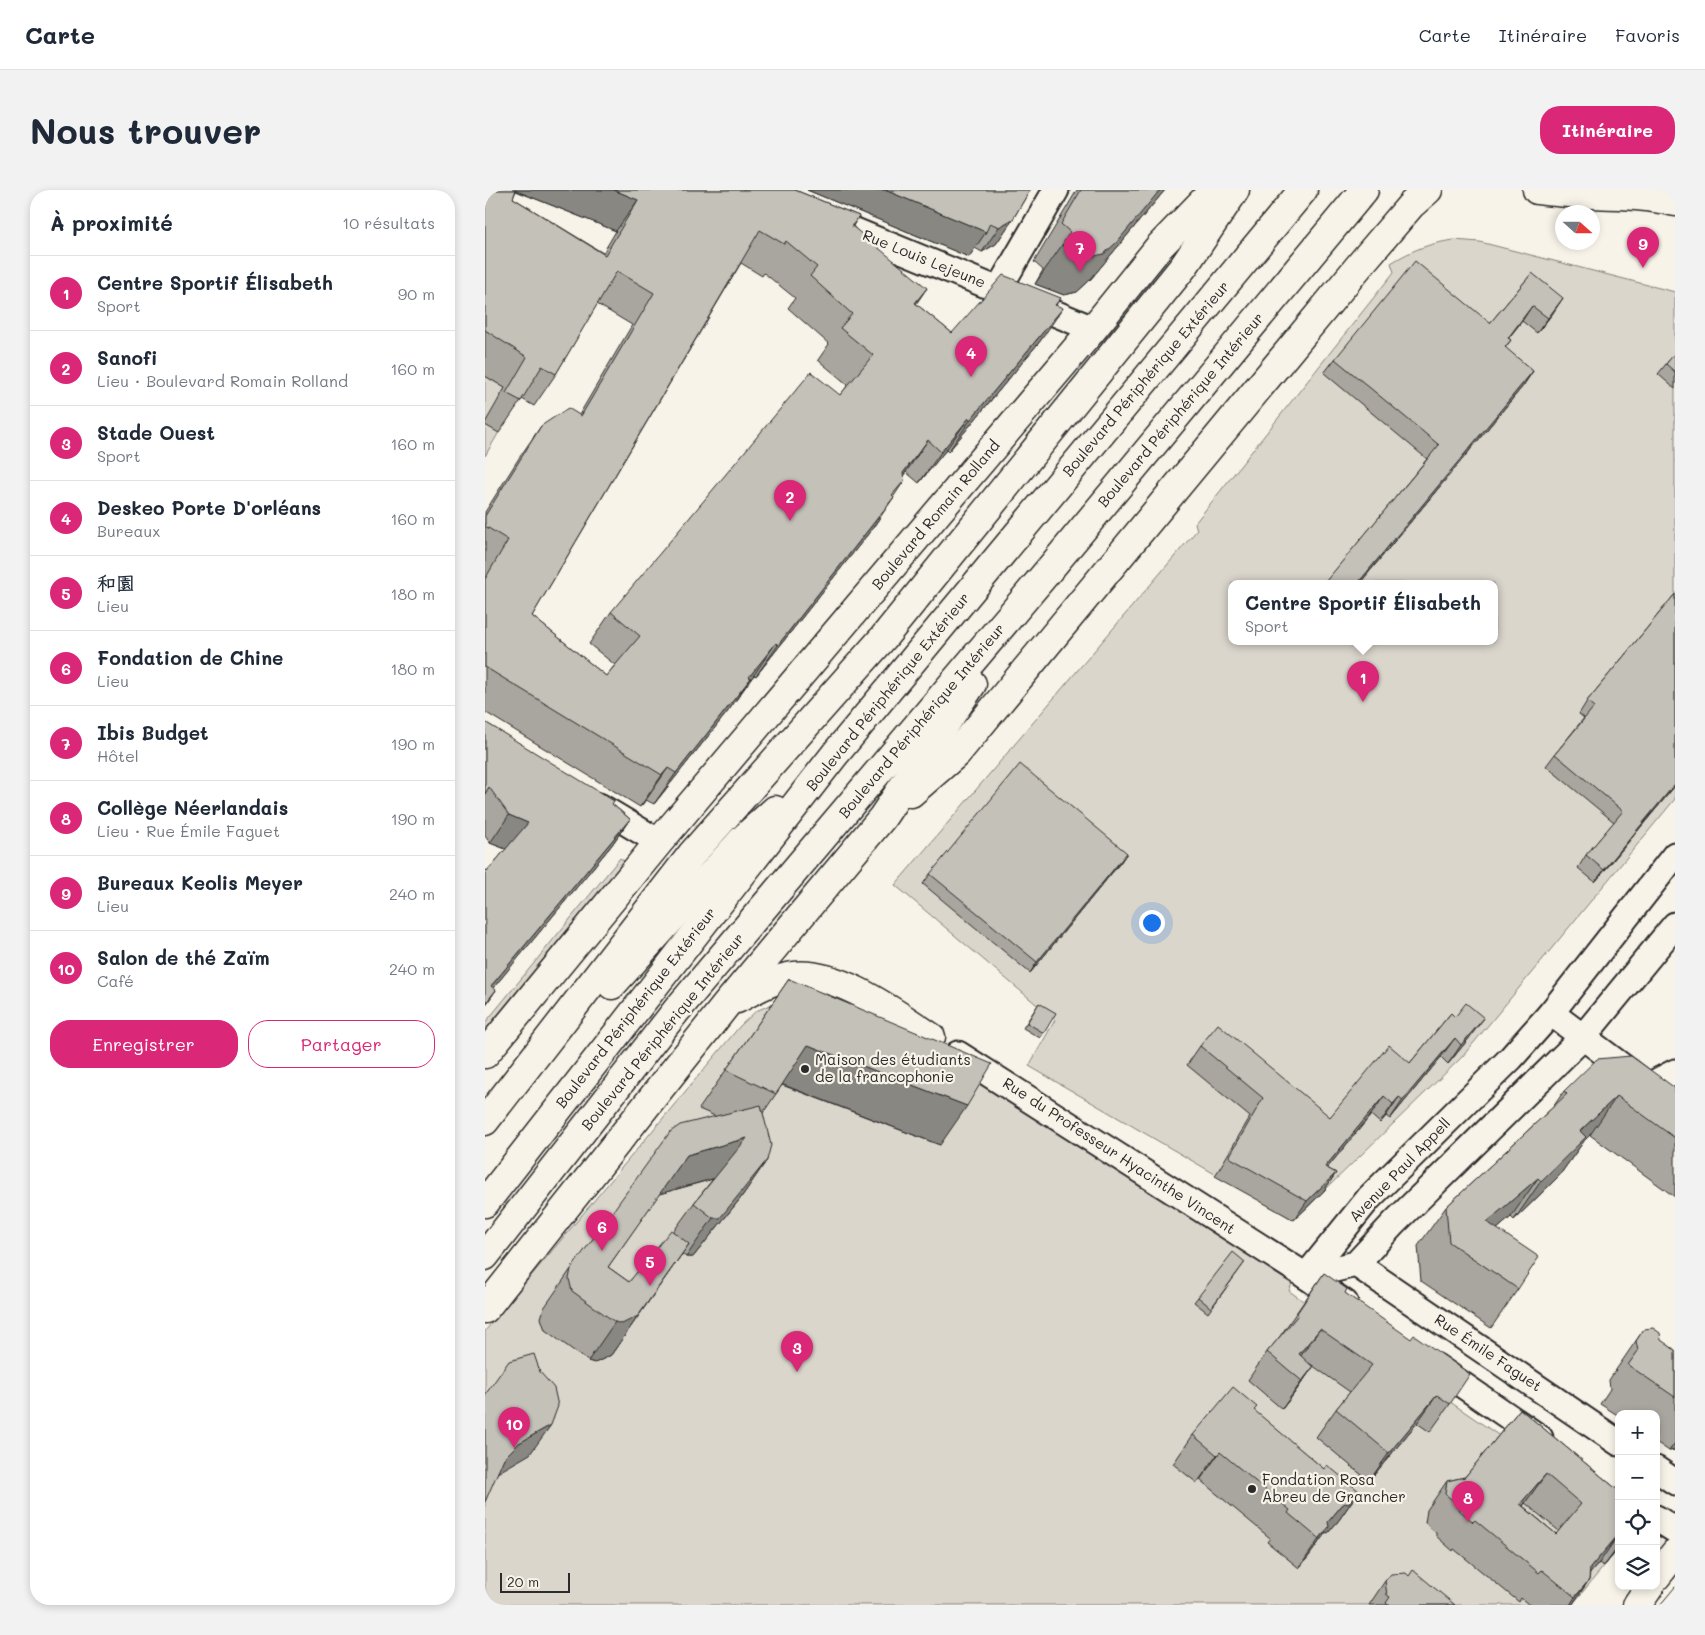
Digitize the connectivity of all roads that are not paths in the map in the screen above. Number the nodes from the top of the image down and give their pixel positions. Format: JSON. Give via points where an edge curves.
{"nodes":[{"id":1,"x":1056,"y":190,"type":"edge"},
{"id":2,"x":1214,"y":190,"type":"edge"},
{"id":3,"x":1235,"y":190,"type":"edge"},
{"id":4,"x":1303,"y":190,"type":"edge"},
{"id":5,"x":1364,"y":190,"type":"edge"},
{"id":6,"x":1428,"y":190,"type":"edge"},
{"id":7,"x":1537,"y":190,"type":"edge"},
{"id":8,"x":1675,"y":202,"type":"edge"},
{"id":9,"x":808,"y":212,"type":"edge"},
{"id":10,"x":998,"y":290,"type":"junction"},
{"id":11,"x":1093,"y":329,"type":"junction"},
{"id":12,"x":1048,"y":571,"type":"junction"},
{"id":13,"x":837,"y":753,"type":"junction"},
{"id":14,"x":577,"y":792,"type":"edge"},
{"id":15,"x":882,"y":818,"type":"junction"},
{"id":16,"x":659,"y":842,"type":"junction"},
{"id":17,"x":1675,"y":854,"type":"edge"},
{"id":18,"x":1675,"y":925,"type":"edge"},
{"id":19,"x":727,"y":1005,"type":"junction"},
{"id":20,"x":1551,"y":1012,"type":"junction"},
{"id":21,"x":931,"y":1037,"type":"joint"},
{"id":22,"x":1583,"y":1037,"type":"junction"},
{"id":23,"x":485,"y":1054,"type":"edge"},
{"id":24,"x":1675,"y":1072,"type":"edge"},
{"id":25,"x":1648,"y":1086,"type":"junction"},
{"id":26,"x":1675,"y":1106,"type":"edge"},
{"id":27,"x":485,"y":1121,"type":"edge"},
{"id":28,"x":485,"y":1126,"type":"edge"},
{"id":29,"x":485,"y":1203,"type":"edge"},
{"id":30,"x":485,"y":1256,"type":"edge"},
{"id":31,"x":1356,"y":1264,"type":"junction"},
{"id":32,"x":1306,"y":1276,"type":"junction"},
{"id":33,"x":485,"y":1309,"type":"edge"},
{"id":34,"x":1363,"y":1316,"type":"edge"},
{"id":35,"x":1419,"y":1355,"type":"edge"},
{"id":36,"x":1615,"y":1440,"type":"edge"},
{"id":37,"x":1563,"y":1453,"type":"edge"},
{"id":38,"x":1660,"y":1472,"type":"edge"},
{"id":39,"x":1675,"y":1482,"type":"edge"},
{"id":40,"x":1660,"y":1521,"type":"edge"},
{"id":41,"x":1675,"y":1530,"type":"edge"},
{"id":42,"x":1675,"y":1553,"type":"edge"},
{"id":43,"x":1660,"y":1571,"type":"edge"},
{"id":44,"x":1647,"y":1590,"type":"edge"},
{"id":45,"x":1637,"y":1605,"type":"edge"}],
"edges":[{"from":1,"to":10,"type":"street"},
{"from":2,"to":11,"type":"main road","name":"Boulevard Romain Rolland","via":[[1159,247]]},
{"from":3,"to":27,"type":"main road","via":[[1184,266],[884,637],[692,854]]},
{"from":4,"to":13,"type":"main road","name":"Boulevard Périphérique Extérieur"},
{"from":5,"to":12,"type":"main road","name":"Boulevard Périphérique Intérieur"},
{"from":6,"to":15,"type":"main road","via":[[1411,205],[1351,275],[957,753]]},
{"from":7,"to":8,"type":"main road","via":[[1577,195],[1622,194]]},
{"from":9,"to":10,"type":"street","name":"Rue Louis Lejeune"},
{"from":10,"to":11,"type":"street","name":"Rue Louis Lejeune"},
{"from":11,"to":16,"type":"main road","name":"Boulevard Romain Rolland"},
{"from":12,"to":15,"type":"main road"},
{"from":12,"to":30,"type":"main road","name":"Boulevard Périphérique Intérieur","via":[[676,1011]]},
{"from":13,"to":28,"type":"main road","via":[[743,839]]},
{"from":13,"to":29,"type":"main road","name":"Boulevard Périphérique Extérieur"},
{"from":14,"to":16,"type":"street"},
{"from":15,"to":19,"type":"main road"},
{"from":16,"to":23,"type":"main road","name":"Boulevard Romain Rolland"},
{"from":17,"to":20,"type":"street","name":"Avenue Paul Appell"},
{"from":18,"to":22,"type":"street"},
{"from":19,"to":21,"type":"main road","via":[[759,987],[794,976],[810,977],[835,982],[865,994]]},
{"from":19,"to":33,"type":"main road"},
{"from":20,"to":22,"type":"street"},
{"from":20,"to":32,"type":"street","name":"Avenue Paul Appell","via":[[1511,1058],[1369,1198]]},
{"from":21,"to":32,"type":"street","name":"Rue du Professeur Hyacinthe Vincent"},
{"from":22,"to":25,"type":"street"},
{"from":22,"to":31,"type":"street","via":[[1393,1223]]},
{"from":24,"to":25,"type":"street"},
{"from":25,"to":26,"type":"street"},
{"from":31,"to":32,"type":"street"},
{"from":31,"to":36,"type":"street","name":"Rue Émile Faguet"},
{"from":32,"to":34,"type":"street"},
{"from":35,"to":37,"type":"street"},
{"from":38,"to":39,"type":"street"},
{"from":40,"to":41,"type":"street"},
{"from":42,"to":43,"type":"main road"},
{"from":44,"to":45,"type":"main road"}]}
